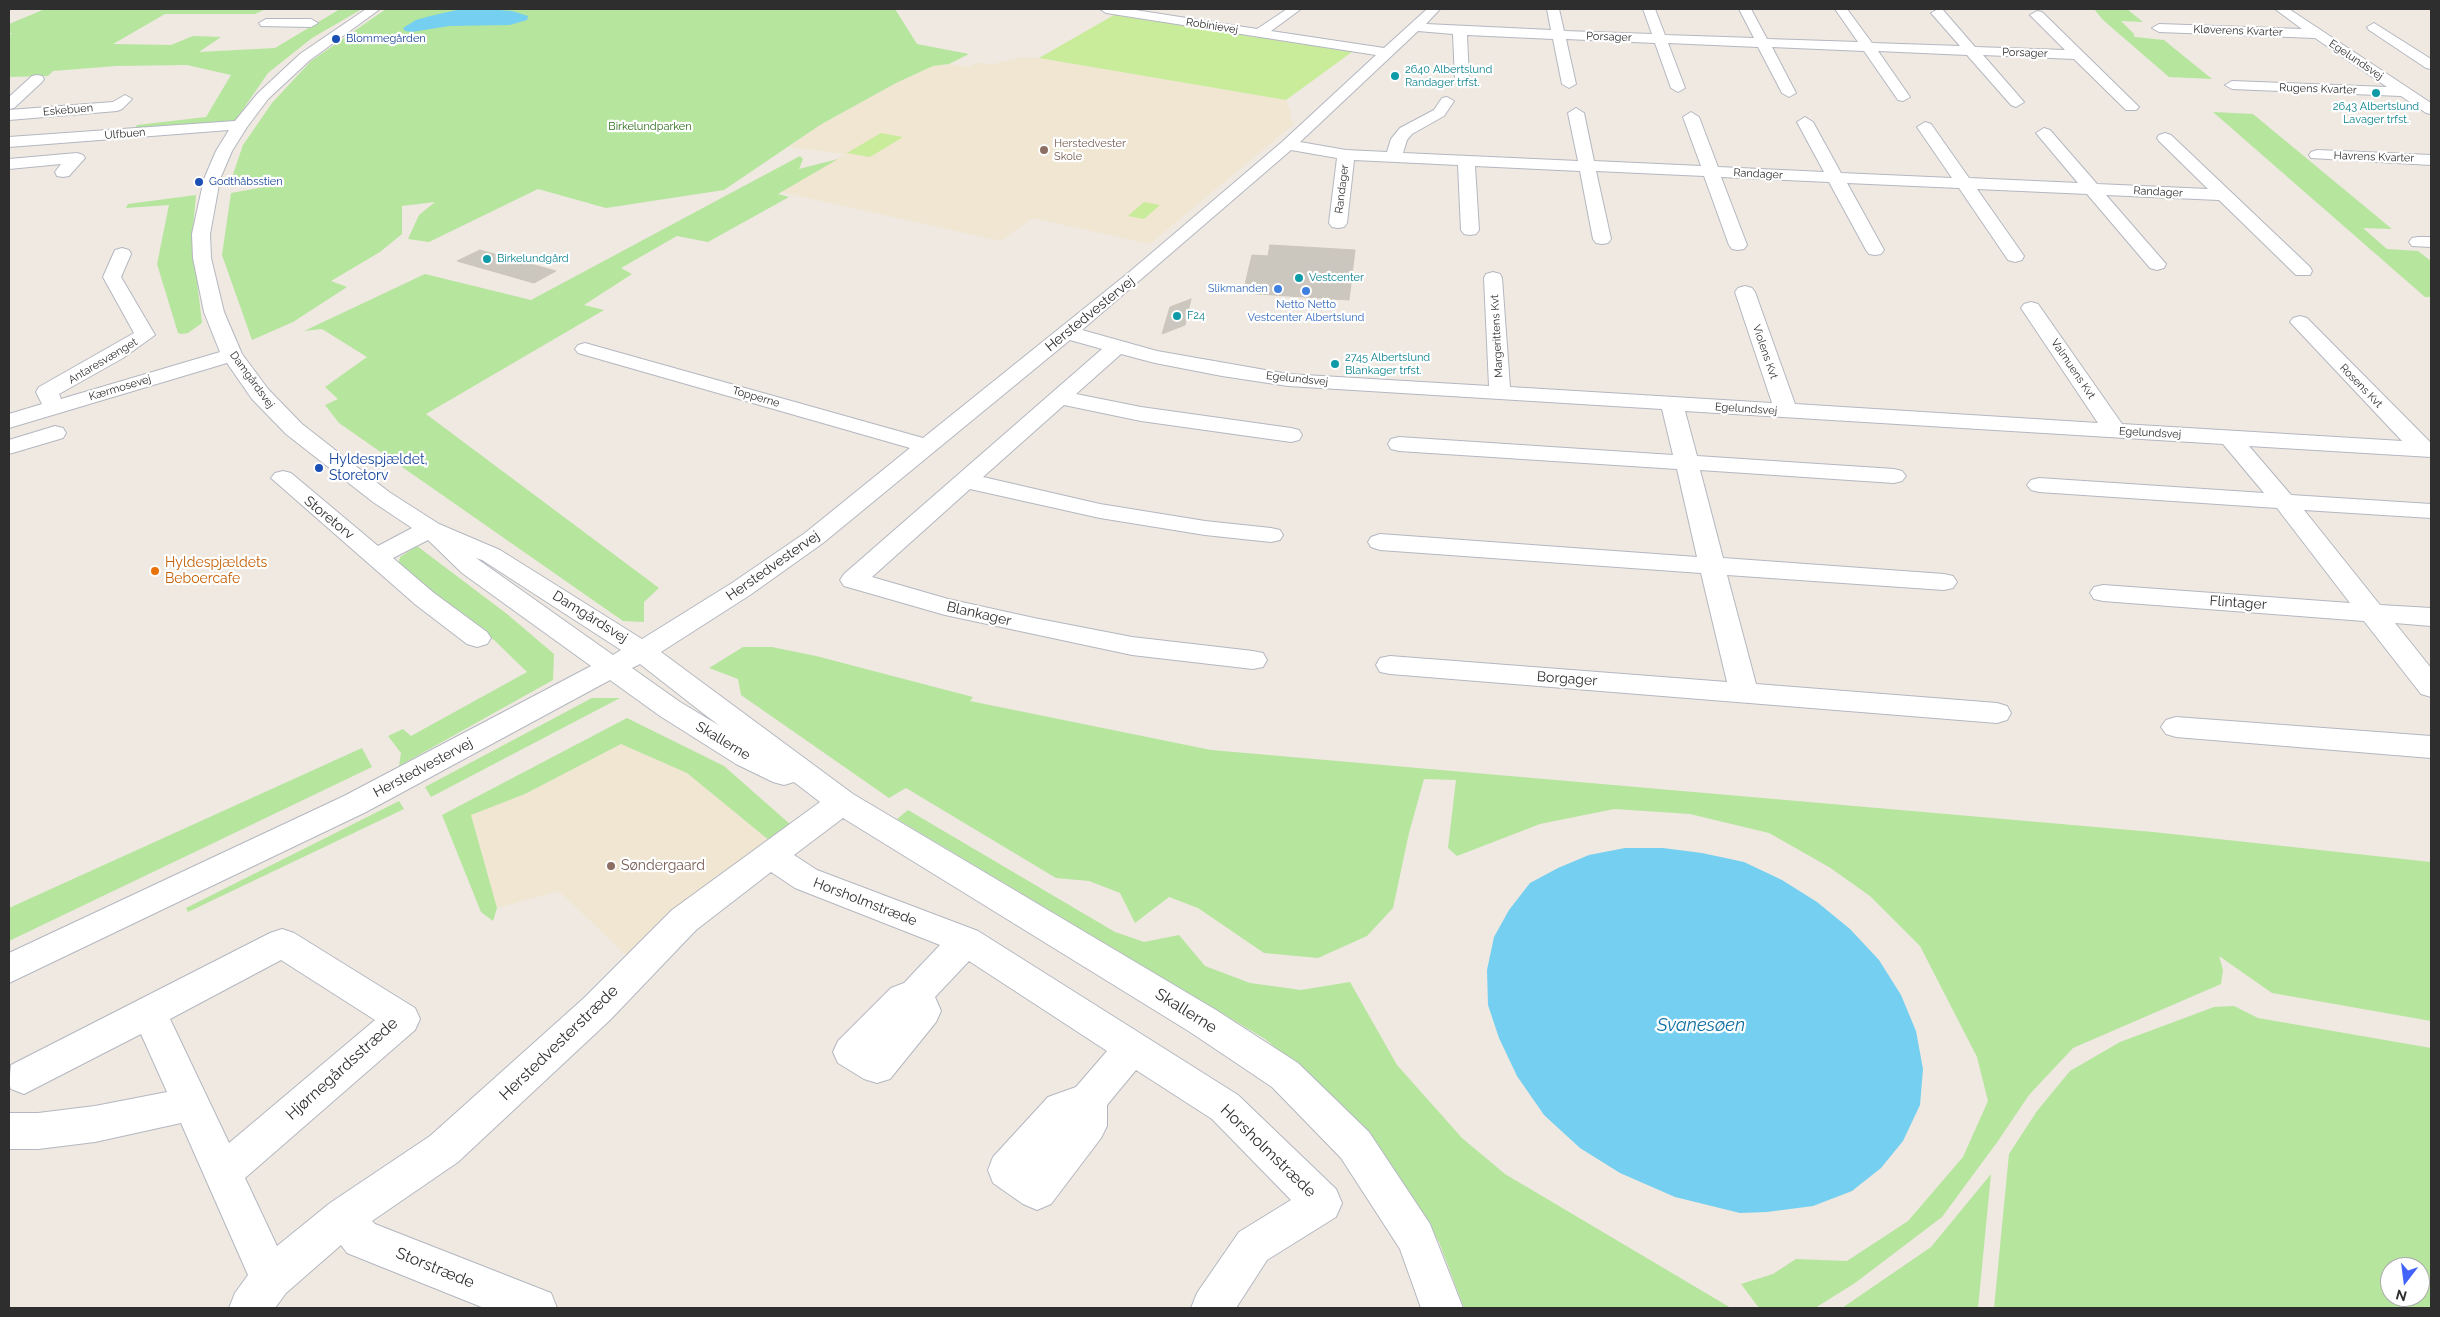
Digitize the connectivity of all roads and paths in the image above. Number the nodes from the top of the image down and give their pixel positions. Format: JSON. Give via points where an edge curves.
{"nodes":[{"id":1,"x":1106,"y":9,"type":"edge"},
{"id":2,"x":1295,"y":9,"type":"edge"},
{"id":3,"x":1434,"y":9,"type":"edge"},
{"id":4,"x":1553,"y":9,"type":"edge"},
{"id":5,"x":1649,"y":9,"type":"edge"},
{"id":6,"x":1745,"y":9,"type":"edge"},
{"id":7,"x":1841,"y":9,"type":"edge"},
{"id":8,"x":372,"y":10,"type":"edge"},
{"id":9,"x":319,"y":11,"type":"dead end"},
{"id":10,"x":2284,"y":11,"type":"edge"},
{"id":11,"x":1938,"y":13,"type":"dead end"},
{"id":12,"x":2038,"y":15,"type":"dead end"},
{"id":13,"x":266,"y":23,"type":"dead end"},
{"id":14,"x":1414,"y":27,"type":"junction"},
{"id":15,"x":2374,"y":27,"type":"dead end"},
{"id":16,"x":2159,"y":28,"type":"dead end"},
{"id":17,"x":1460,"y":32,"type":"junction"},
{"id":18,"x":1259,"y":33,"type":"junction"},
{"id":19,"x":2318,"y":34,"type":"junction"},
{"id":20,"x":1558,"y":35,"type":"junction"},
{"id":21,"x":1660,"y":39,"type":"junction"},
{"id":22,"x":1763,"y":42,"type":"junction"},
{"id":23,"x":1867,"y":46,"type":"junction"},
{"id":24,"x":1971,"y":50,"type":"junction"},
{"id":25,"x":1387,"y":53,"type":"junction"},
{"id":26,"x":2078,"y":55,"type":"junction"},
{"id":27,"x":2431,"y":65,"type":"edge"},
{"id":28,"x":2365,"y":66,"type":"junction"},
{"id":29,"x":2391,"y":67,"type":"dead end"},
{"id":30,"x":2411,"y":68,"type":"dead end"},
{"id":31,"x":2431,"y":69,"type":"edge"},
{"id":32,"x":37,"y":79,"type":"dead end"},
{"id":33,"x":1462,"y":79,"type":"dead end"},
{"id":34,"x":1569,"y":84,"type":"dead end"},
{"id":35,"x":2232,"y":85,"type":"dead end"},
{"id":36,"x":1678,"y":88,"type":"dead end"},
{"id":37,"x":1789,"y":92,"type":"dead end"},
{"id":38,"x":2404,"y":92,"type":"junction"},
{"id":39,"x":1903,"y":97,"type":"dead end"},
{"id":40,"x":125,"y":99,"type":"dead end"},
{"id":41,"x":1447,"y":101,"type":"dead end"},
{"id":42,"x":2016,"y":102,"type":"dead end"},
{"id":43,"x":9,"y":105,"type":"edge"},
{"id":44,"x":2131,"y":107,"type":"dead end"},
{"id":45,"x":2431,"y":110,"type":"edge"},
{"id":46,"x":1576,"y":113,"type":"dead end"},
{"id":47,"x":9,"y":115,"type":"edge"},
{"id":48,"x":1691,"y":117,"type":"dead end"},
{"id":49,"x":1805,"y":122,"type":"dead end"},
{"id":50,"x":240,"y":125,"type":"junction"},
{"id":51,"x":1925,"y":127,"type":"dead end"},
{"id":52,"x":2044,"y":133,"type":"dead end"},
{"id":53,"x":2164,"y":138,"type":"dead end"},
{"id":54,"x":9,"y":142,"type":"edge"},
{"id":55,"x":1288,"y":145,"type":"junction"},
{"id":56,"x":1346,"y":155,"type":"junction"},
{"id":57,"x":2317,"y":155,"type":"dead end"},
{"id":58,"x":1394,"y":157,"type":"junction"},
{"id":59,"x":1466,"y":160,"type":"junction"},
{"id":60,"x":2431,"y":160,"type":"edge"},
{"id":61,"x":9,"y":164,"type":"edge"},
{"id":62,"x":1587,"y":166,"type":"junction"},
{"id":63,"x":63,"y":172,"type":"dead end"},
{"id":64,"x":1710,"y":172,"type":"junction"},
{"id":65,"x":1836,"y":177,"type":"junction"},
{"id":66,"x":1964,"y":183,"type":"junction"},
{"id":67,"x":2093,"y":189,"type":"junction"},
{"id":68,"x":2224,"y":195,"type":"junction"},
{"id":69,"x":1338,"y":223,"type":"dead end"},
{"id":70,"x":1470,"y":230,"type":"dead end"},
{"id":71,"x":1602,"y":239,"type":"dead end"},
{"id":72,"x":1738,"y":245,"type":"dead end"},
{"id":73,"x":1875,"y":250,"type":"dead end"},
{"id":74,"x":122,"y":254,"type":"dead end"},
{"id":75,"x":2015,"y":256,"type":"dead end"},
{"id":76,"x":2157,"y":264,"type":"dead end"},
{"id":77,"x":2303,"y":271,"type":"dead end"},
{"id":78,"x":1493,"y":278,"type":"dead end"},
{"id":79,"x":1744,"y":292,"type":"dead end"},
{"id":80,"x":2031,"y":308,"type":"dead end"},
{"id":81,"x":2300,"y":322,"type":"dead end"},
{"id":82,"x":1065,"y":332,"type":"junction"},
{"id":83,"x":1115,"y":348,"type":"junction"},
{"id":84,"x":585,"y":349,"type":"dead end"},
{"id":85,"x":232,"y":355,"type":"junction"},
{"id":86,"x":1500,"y":393,"type":"junction"},
{"id":87,"x":1059,"y":397,"type":"junction"},
{"id":88,"x":52,"y":400,"type":"junction"},
{"id":89,"x":9,"y":403,"type":"edge"},
{"id":90,"x":1672,"y":404,"type":"junction"},
{"id":91,"x":1786,"y":411,"type":"junction"},
{"id":92,"x":9,"y":422,"type":"edge"},
{"id":93,"x":2115,"y":431,"type":"junction"},
{"id":94,"x":55,"y":433,"type":"dead end"},
{"id":95,"x":1291,"y":434,"type":"dead end"},
{"id":96,"x":2230,"y":438,"type":"junction"},
{"id":97,"x":1399,"y":444,"type":"dead end"},
{"id":98,"x":928,"y":446,"type":"junction"},
{"id":99,"x":9,"y":447,"type":"edge"},
{"id":100,"x":2427,"y":450,"type":"edge"},
{"id":101,"x":1687,"y":463,"type":"junction"},
{"id":102,"x":1894,"y":476,"type":"dead end"},
{"id":103,"x":283,"y":478,"type":"dead end"},
{"id":104,"x":964,"y":480,"type":"junction"},
{"id":105,"x":2040,"y":485,"type":"dead end"},
{"id":106,"x":2284,"y":501,"type":"junction"},
{"id":107,"x":2431,"y":511,"type":"edge"},
{"id":108,"x":430,"y":529,"type":"junction"},
{"id":109,"x":1271,"y":535,"type":"dead end"},
{"id":110,"x":1380,"y":542,"type":"dead end"},
{"id":111,"x":376,"y":557,"type":"junction"},
{"id":112,"x":1712,"y":566,"type":"junction"},
{"id":113,"x":1944,"y":582,"type":"dead end"},
{"id":114,"x":2103,"y":593,"type":"dead end"},
{"id":115,"x":2372,"y":613,"type":"junction"},
{"id":116,"x":2431,"y":617,"type":"edge"},
{"id":117,"x":476,"y":638,"type":"dead end"},
{"id":118,"x":642,"y":650,"type":"junction"},
{"id":119,"x":1253,"y":660,"type":"dead end"},
{"id":120,"x":1390,"y":665,"type":"dead end"},
{"id":121,"x":613,"y":667,"type":"junction"},
{"id":122,"x":2431,"y":688,"type":"edge"},
{"id":123,"x":1744,"y":693,"type":"junction"},
{"id":124,"x":1997,"y":712,"type":"dead end"},
{"id":125,"x":2176,"y":727,"type":"dead end"},
{"id":126,"x":2431,"y":747,"type":"edge"},
{"id":127,"x":842,"y":802,"type":"junction"},
{"id":128,"x":769,"y":855,"type":"junction"},
{"id":129,"x":966,"y":941,"type":"junction"},
{"id":130,"x":9,"y":969,"type":"edge"},
{"id":131,"x":916,"y":994,"type":"dead end"},
{"id":132,"x":149,"y":1012,"type":"junction"},
{"id":133,"x":1132,"y":1047,"type":"junction"},
{"id":134,"x":24,"y":1077,"type":"dead end"},
{"id":135,"x":187,"y":1098,"type":"junction"},
{"id":136,"x":1088,"y":1100,"type":"dead end"},
{"id":137,"x":9,"y":1131,"type":"edge"},
{"id":138,"x":223,"y":1173,"type":"junction"},
{"id":139,"x":344,"y":1217,"type":"junction"},
{"id":140,"x":260,"y":1293,"type":"edge"},
{"id":141,"x":536,"y":1308,"type":"edge"},
{"id":142,"x":1212,"y":1308,"type":"edge"},
{"id":143,"x":1442,"y":1308,"type":"edge"}],
"edges":[{"from":1,"to":18,"type":"street","name":"Robinievej"},
{"from":2,"to":18,"type":"street"},
{"from":3,"to":14,"type":"street","name":"Herstedvestervej"},
{"from":4,"to":20,"type":"street"},
{"from":5,"to":21,"type":"street"},
{"from":6,"to":22,"type":"street"},
{"from":7,"to":23,"type":"street"},
{"from":8,"to":50,"type":"street","name":"Damgårdsvej","via":[[305,57],[263,96]]},
{"from":9,"to":13,"type":"street","via":[[318,18],[307,26]]},
{"from":10,"to":19,"type":"street","name":"Egelundsvej"},
{"from":11,"to":24,"type":"street","name":"Porsager"},
{"from":12,"to":26,"type":"street","name":"Porsager"},
{"from":14,"to":17,"type":"street","name":"Porsager"},
{"from":14,"to":25,"type":"street","name":"Herstedvestervej"},
{"from":15,"to":27,"type":"street"},
{"from":16,"to":19,"type":"street","name":"Kløverens Kvarter"},
{"from":17,"to":20,"type":"street","name":"Porsager"},
{"from":17,"to":33,"type":"street"},
{"from":18,"to":25,"type":"street","name":"Robinievej"},
{"from":19,"to":28,"type":"street","name":"Egelundsvej"},
{"from":20,"to":21,"type":"street","name":"Porsager"},
{"from":20,"to":34,"type":"street"},
{"from":21,"to":22,"type":"street","name":"Porsager"},
{"from":21,"to":36,"type":"street"},
{"from":22,"to":23,"type":"street","name":"Porsager"},
{"from":22,"to":37,"type":"street"},
{"from":23,"to":24,"type":"street","name":"Porsager"},
{"from":23,"to":39,"type":"street"},
{"from":24,"to":26,"type":"street","name":"Porsager"},
{"from":24,"to":42,"type":"street","name":"Porsager"},
{"from":25,"to":55,"type":"street","name":"Herstedvestervej"},
{"from":26,"to":44,"type":"street","name":"Porsager"},
{"from":28,"to":29,"type":"street"},
{"from":28,"to":38,"type":"street","name":"Egelundsvej"},
{"from":30,"to":31,"type":"street"},
{"from":32,"to":43,"type":"street"},
{"from":35,"to":38,"type":"street","name":"Rugens Kvarter"},
{"from":38,"to":45,"type":"street","name":"Egelundsvej"},
{"from":40,"to":47,"type":"street","name":"Eskebuen","via":[[117,106]]},
{"from":41,"to":58,"type":"street","via":[[1439,113],[1399,139]]},
{"from":46,"to":62,"type":"street"},
{"from":48,"to":64,"type":"street","name":"Randager"},
{"from":49,"to":65,"type":"street"},
{"from":50,"to":54,"type":"street","name":"Ulfbuen"},
{"from":50,"to":85,"type":"street","name":"Damgårdsvej","via":[[212,179],[202,234],[202,258],[208,291]]},
{"from":51,"to":66,"type":"street"},
{"from":52,"to":67,"type":"street"},
{"from":53,"to":68,"type":"street"},
{"from":55,"to":56,"type":"street","name":"Randager"},
{"from":55,"to":82,"type":"street","name":"Herstedvestervej","via":[[1134,278]]},
{"from":56,"to":58,"type":"street","name":"Randager"},
{"from":56,"to":69,"type":"street","name":"Randager"},
{"from":57,"to":60,"type":"street","name":"Havrens Kvarter"},
{"from":58,"to":59,"type":"street","name":"Randager"},
{"from":59,"to":62,"type":"street","name":"Randager"},
{"from":59,"to":70,"type":"street"},
{"from":61,"to":63,"type":"street","via":[[77,158]]},
{"from":62,"to":64,"type":"street","name":"Randager"},
{"from":62,"to":71,"type":"street"},
{"from":64,"to":65,"type":"street","name":"Randager"},
{"from":64,"to":72,"type":"street","name":"Randager"},
{"from":65,"to":66,"type":"street","name":"Randager"},
{"from":65,"to":73,"type":"street"},
{"from":66,"to":67,"type":"street","name":"Randager"},
{"from":66,"to":75,"type":"street"},
{"from":67,"to":68,"type":"street","name":"Randager"},
{"from":67,"to":76,"type":"street"},
{"from":68,"to":77,"type":"street"},
{"from":74,"to":88,"type":"street","name":"Antaresvænget","via":[[112,277],[144,335],[68,382]]},
{"from":78,"to":86,"type":"street","name":"Margerittens Kvt"},
{"from":79,"to":91,"type":"street","name":"Violens Kvt"},
{"from":80,"to":93,"type":"street","name":"Valmuens Kvt"},
{"from":81,"to":100,"type":"street","name":"Rosens Kvt"},
{"from":82,"to":83,"type":"street","name":"Egelundsvej"},
{"from":82,"to":98,"type":"street","name":"Herstedvestervej"},
{"from":83,"to":86,"type":"street","name":"Egelundsvej","via":[[1288,380]]},
{"from":83,"to":87,"type":"street","name":"Blankager"},
{"from":84,"to":98,"type":"street","name":"Topperne"},
{"from":85,"to":88,"type":"street","name":"Kærmosevej"},
{"from":85,"to":108,"type":"street","name":"Damgårdsvej","via":[[260,394],[294,430],[381,497]]},
{"from":86,"to":90,"type":"street","name":"Egelundsvej"},
{"from":87,"to":95,"type":"street","via":[[1141,414]]},
{"from":87,"to":104,"type":"street","name":"Blankager"},
{"from":88,"to":89,"type":"street"},
{"from":88,"to":92,"type":"street","name":"Kærmosevej"},
{"from":90,"to":91,"type":"street","name":"Egelundsvej"},
{"from":90,"to":101,"type":"street"},
{"from":91,"to":93,"type":"street","name":"Egelundsvej"},
{"from":93,"to":96,"type":"street","name":"Egelundsvej"},
{"from":94,"to":99,"type":"street"},
{"from":96,"to":100,"type":"street","name":"Egelundsvej"},
{"from":96,"to":106,"type":"street"},
{"from":97,"to":101,"type":"street"},
{"from":98,"to":118,"type":"street","name":"Herstedvestervej","via":[[814,538],[741,589]]},
{"from":101,"to":102,"type":"street"},
{"from":101,"to":112,"type":"street"},
{"from":103,"to":111,"type":"street","name":"Storetorv"},
{"from":104,"to":109,"type":"street","via":[[1100,511]]},
{"from":104,"to":119,"type":"street","name":"Blankager","via":[[854,580],[945,607],[1034,627],[1132,646]]},
{"from":105,"to":106,"type":"street"},
{"from":106,"to":107,"type":"street"},
{"from":106,"to":115,"type":"street"},
{"from":108,"to":111,"type":"street"},
{"from":108,"to":118,"type":"street","name":"Damgårdsvej","via":[[491,555]]},
{"from":108,"to":121,"type":"street","name":"Damgårdsvej","via":[[471,567]]},
{"from":110,"to":112,"type":"street"},
{"from":111,"to":117,"type":"street","name":"Storetorv"},
{"from":112,"to":113,"type":"street"},
{"from":112,"to":123,"type":"street"},
{"from":114,"to":115,"type":"street","name":"Flintager"},
{"from":115,"to":116,"type":"street","name":"Flintager"},
{"from":115,"to":122,"type":"street"},
{"from":118,"to":121,"type":"street","name":"Herstedvestervej"},
{"from":118,"to":127,"type":"street","name":"Skallerne"},
{"from":120,"to":123,"type":"street","name":"Borgager"},
{"from":121,"to":127,"type":"street","name":"Skallerne","via":[[670,709],[746,756]]},
{"from":121,"to":130,"type":"street","name":"Herstedvestervej","via":[[355,804]]},
{"from":123,"to":124,"type":"street","name":"Borgager"},
{"from":125,"to":126,"type":"street"},
{"from":127,"to":128,"type":"street","name":"Herstedvesterstræde"},
{"from":127,"to":143,"type":"street","name":"Skallerne","via":[[1203,1021],[1285,1075],[1355,1145],[1416,1238]]},
{"from":128,"to":129,"type":"street","name":"Horsholmstræde","via":[[806,879]]},
{"from":128,"to":139,"type":"street","name":"Herstedvesterstræde","via":[[684,920],[597,1009],[444,1149]]},
{"from":129,"to":131,"type":"street"},
{"from":129,"to":133,"type":"street","name":"Horsholmstræde"},
{"from":132,"to":134,"type":"street","name":"Hjørnegårdsstræde"},
{"from":132,"to":135,"type":"street"},
{"from":132,"to":138,"type":"street","name":"Hjørnegårdsstræde","via":[[282,943],[402,1019]]},
{"from":133,"to":136,"type":"street"},
{"from":133,"to":142,"type":"street","name":"Horsholmstræde","via":[[1225,1107],[1322,1203],[1252,1246]]},
{"from":135,"to":137,"type":"street","via":[[95,1124]]},
{"from":135,"to":138,"type":"street","name":"Herstedvesterstræde"},
{"from":138,"to":140,"type":"street","name":"Herstedvesterstræde"},
{"from":139,"to":140,"type":"street","name":"Herstedvesterstræde"},
{"from":139,"to":141,"type":"street","name":"Storstræde","via":[[361,1239]]}]}
